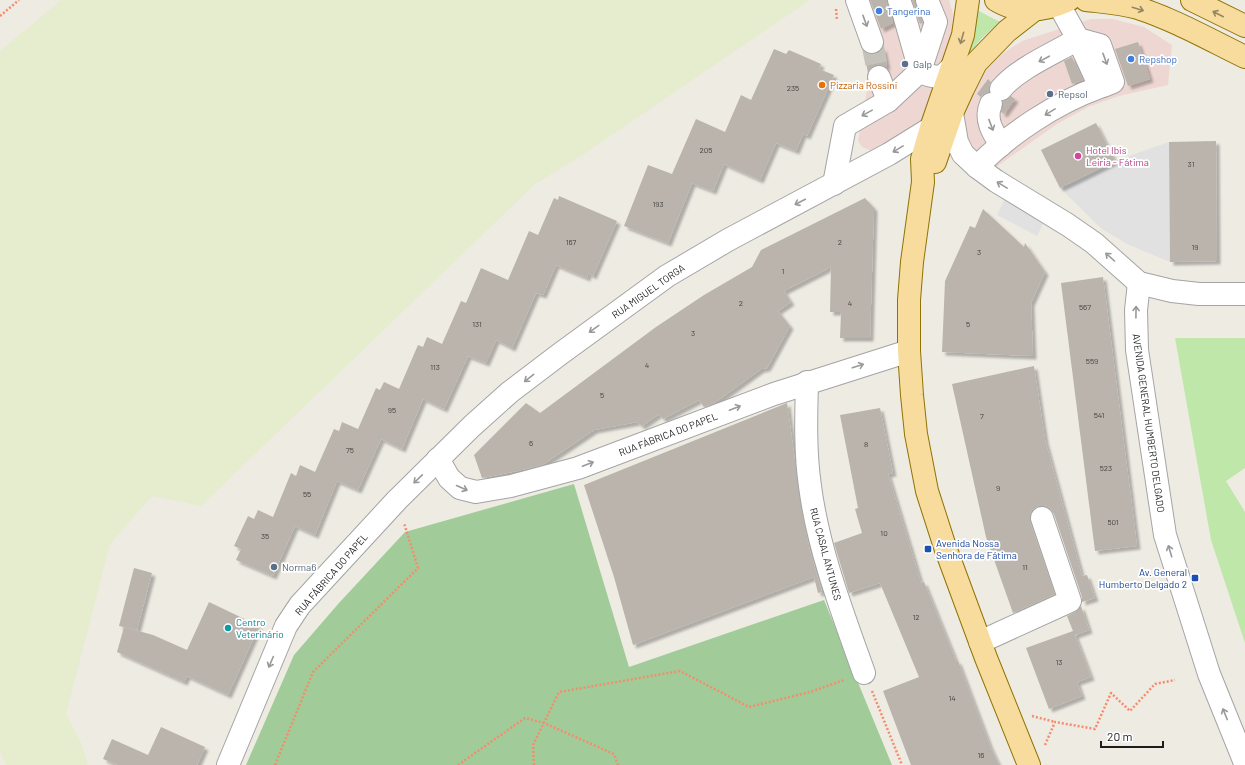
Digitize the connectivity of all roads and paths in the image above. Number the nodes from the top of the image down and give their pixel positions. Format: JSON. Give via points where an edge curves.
{"nodes":[{"id":1,"x":19,"y":0,"type":"edge"},
{"id":2,"x":857,"y":0,"type":"edge"},
{"id":3,"x":927,"y":0,"type":"edge"},
{"id":4,"x":968,"y":0,"type":"edge"},
{"id":5,"x":996,"y":0,"type":"edge"},
{"id":6,"x":1086,"y":0,"type":"edge"},
{"id":7,"x":1192,"y":0,"type":"edge"},
{"id":8,"x":1064,"y":2,"type":"edge"},
{"id":9,"x":904,"y":4,"type":"edge"},
{"id":10,"x":1034,"y":10,"type":"junction"},
{"id":11,"x":0,"y":16,"type":"edge"},
{"id":12,"x":1245,"y":26,"type":"edge"},
{"id":13,"x":1078,"y":39,"type":"junction"},
{"id":14,"x":872,"y":42,"type":"tunnel mouth"},
{"id":15,"x":1245,"y":57,"type":"edge"},
{"id":16,"x":952,"y":67,"type":"junction"},
{"id":17,"x":920,"y":71,"type":"junction"},
{"id":18,"x":879,"y":77,"type":"tunnel mouth"},
{"id":19,"x":888,"y":101,"type":"junction"},
{"id":20,"x":952,"y":113,"type":"junction"},
{"id":21,"x":931,"y":128,"type":"junction"},
{"id":22,"x":1001,"y":145,"type":"junction"},
{"id":23,"x":977,"y":167,"type":"junction"},
{"id":24,"x":923,"y":182,"type":"junction"},
{"id":25,"x":834,"y":184,"type":"junction"},
{"id":26,"x":1139,"y":283,"type":"junction"},
{"id":27,"x":1245,"y":294,"type":"edge"},
{"id":28,"x":909,"y":351,"type":"junction"},
{"id":29,"x":807,"y":382,"type":"junction"},
{"id":30,"x":438,"y":459,"type":"junction"},
{"id":31,"x":397,"y":500,"type":"junction"},
{"id":32,"x":1042,"y":518,"type":"dead end"},
{"id":33,"x":980,"y":642,"type":"junction"},
{"id":34,"x":864,"y":673,"type":"junction"},
{"id":35,"x":1175,"y":680,"type":"dead end"},
{"id":36,"x":544,"y":722,"type":"junction"},
{"id":37,"x":1036,"y":758,"type":"edge"},
{"id":38,"x":1245,"y":763,"type":"edge"},
{"id":39,"x":228,"y":765,"type":"edge"},
{"id":40,"x":275,"y":765,"type":"edge"},
{"id":41,"x":458,"y":765,"type":"edge"},
{"id":42,"x":534,"y":765,"type":"edge"},
{"id":43,"x":618,"y":765,"type":"edge"},
{"id":44,"x":902,"y":765,"type":"edge"}],
"edges":[{"from":1,"to":11,"type":"path"},
{"from":2,"to":14,"type":"street","one_way":true},
{"from":3,"to":17,"type":"street","via":[[936,22]]},
{"from":4,"to":16,"type":"main road","one_way":true,"via":[[963,35]]},
{"from":5,"to":10,"type":"main road","via":[[1018,8]]},
{"from":6,"to":15,"type":"main road","one_way":true,"via":[[1137,8]]},
{"from":12,"to":7,"type":"main road","one_way":true},
{"from":8,"to":10,"type":"main road"},
{"from":8,"to":13,"type":"street"},
{"from":9,"to":17,"type":"street"},
{"from":10,"to":20,"type":"main road","via":[[1007,31],[976,63]]},
{"from":13,"to":22,"type":"street","one_way":true,"via":[[1008,80],[996,96],[989,108],[988,122]]},
{"from":13,"to":22,"type":"street","one_way":true,"via":[[1093,89],[1026,126]]},
{"from":16,"to":17,"type":"street","via":[[942,77],[932,77]]},
{"from":16,"to":21,"type":"main road"},
{"from":17,"to":19,"type":"street"},
{"from":18,"to":19,"type":"street"},
{"from":19,"to":25,"type":"street","one_way":true,"via":[[845,126]]},
{"from":20,"to":23,"type":"street","via":[[957,142],[963,154]]},
{"from":20,"to":24,"type":"main road","via":[[937,158]]},
{"from":21,"to":24,"type":"main road","via":[[922,160]]},
{"from":21,"to":25,"type":"street","name":"RUA MIGUEL TORGA","one_way":true},
{"from":22,"to":23,"type":"street"},
{"from":26,"to":23,"type":"street","one_way":true,"via":[[1094,243]]},
{"from":24,"to":28,"type":"main road","via":[[912,262]]},
{"from":25,"to":30,"type":"street","name":"RUA MIGUEL TORGA","one_way":true,"via":[[728,240],[667,276],[510,392]]},
{"from":26,"to":27,"type":"street","via":[[1199,294]]},
{"from":38,"to":26,"type":"street","name":"AVENIDA GENERAL HUMBERTO DELGADO","one_way":true,"via":[[1209,674],[1165,535],[1137,350],[1136,310]]},
{"from":29,"to":28,"type":"street","name":"RUA FÁBRICA DO PAPEL","one_way":true},
{"from":28,"to":33,"type":"main road","via":[[916,434],[927,491]]},
{"from":30,"to":29,"type":"street","name":"RUA FÁBRICA DO PAPEL","one_way":true,"via":[[448,478],[460,488],[476,492],[511,486],[578,468]]},
{"from":29,"to":34,"type":"street","name":"RUA CASAL ANTUNES","via":[[806,430],[810,486],[817,526],[838,599]]},
{"from":30,"to":31,"type":"street","name":"RUA MIGUEL TORGA","one_way":true},
{"from":31,"to":39,"type":"street","name":"RUA FÁBRICA DO PAPEL","one_way":true,"via":[[300,605],[286,626]]},
{"from":31,"to":40,"type":"path","via":[[418,568],[313,672]]},
{"from":32,"to":33,"type":"street","via":[[1070,601]]},
{"from":33,"to":37,"type":"main road"},
{"from":34,"to":36,"type":"path","via":[[810,692],[749,707],[680,671],[560,692]]},
{"from":34,"to":44,"type":"path"},
{"from":35,"to":37,"type":"path","via":[[1155,684],[1130,712],[1111,693],[1095,729],[1055,722]]},
{"from":36,"to":41,"type":"path","via":[[525,718]]},
{"from":36,"to":42,"type":"path","via":[[533,746]]},
{"from":36,"to":43,"type":"path","via":[[614,754]]}]}
